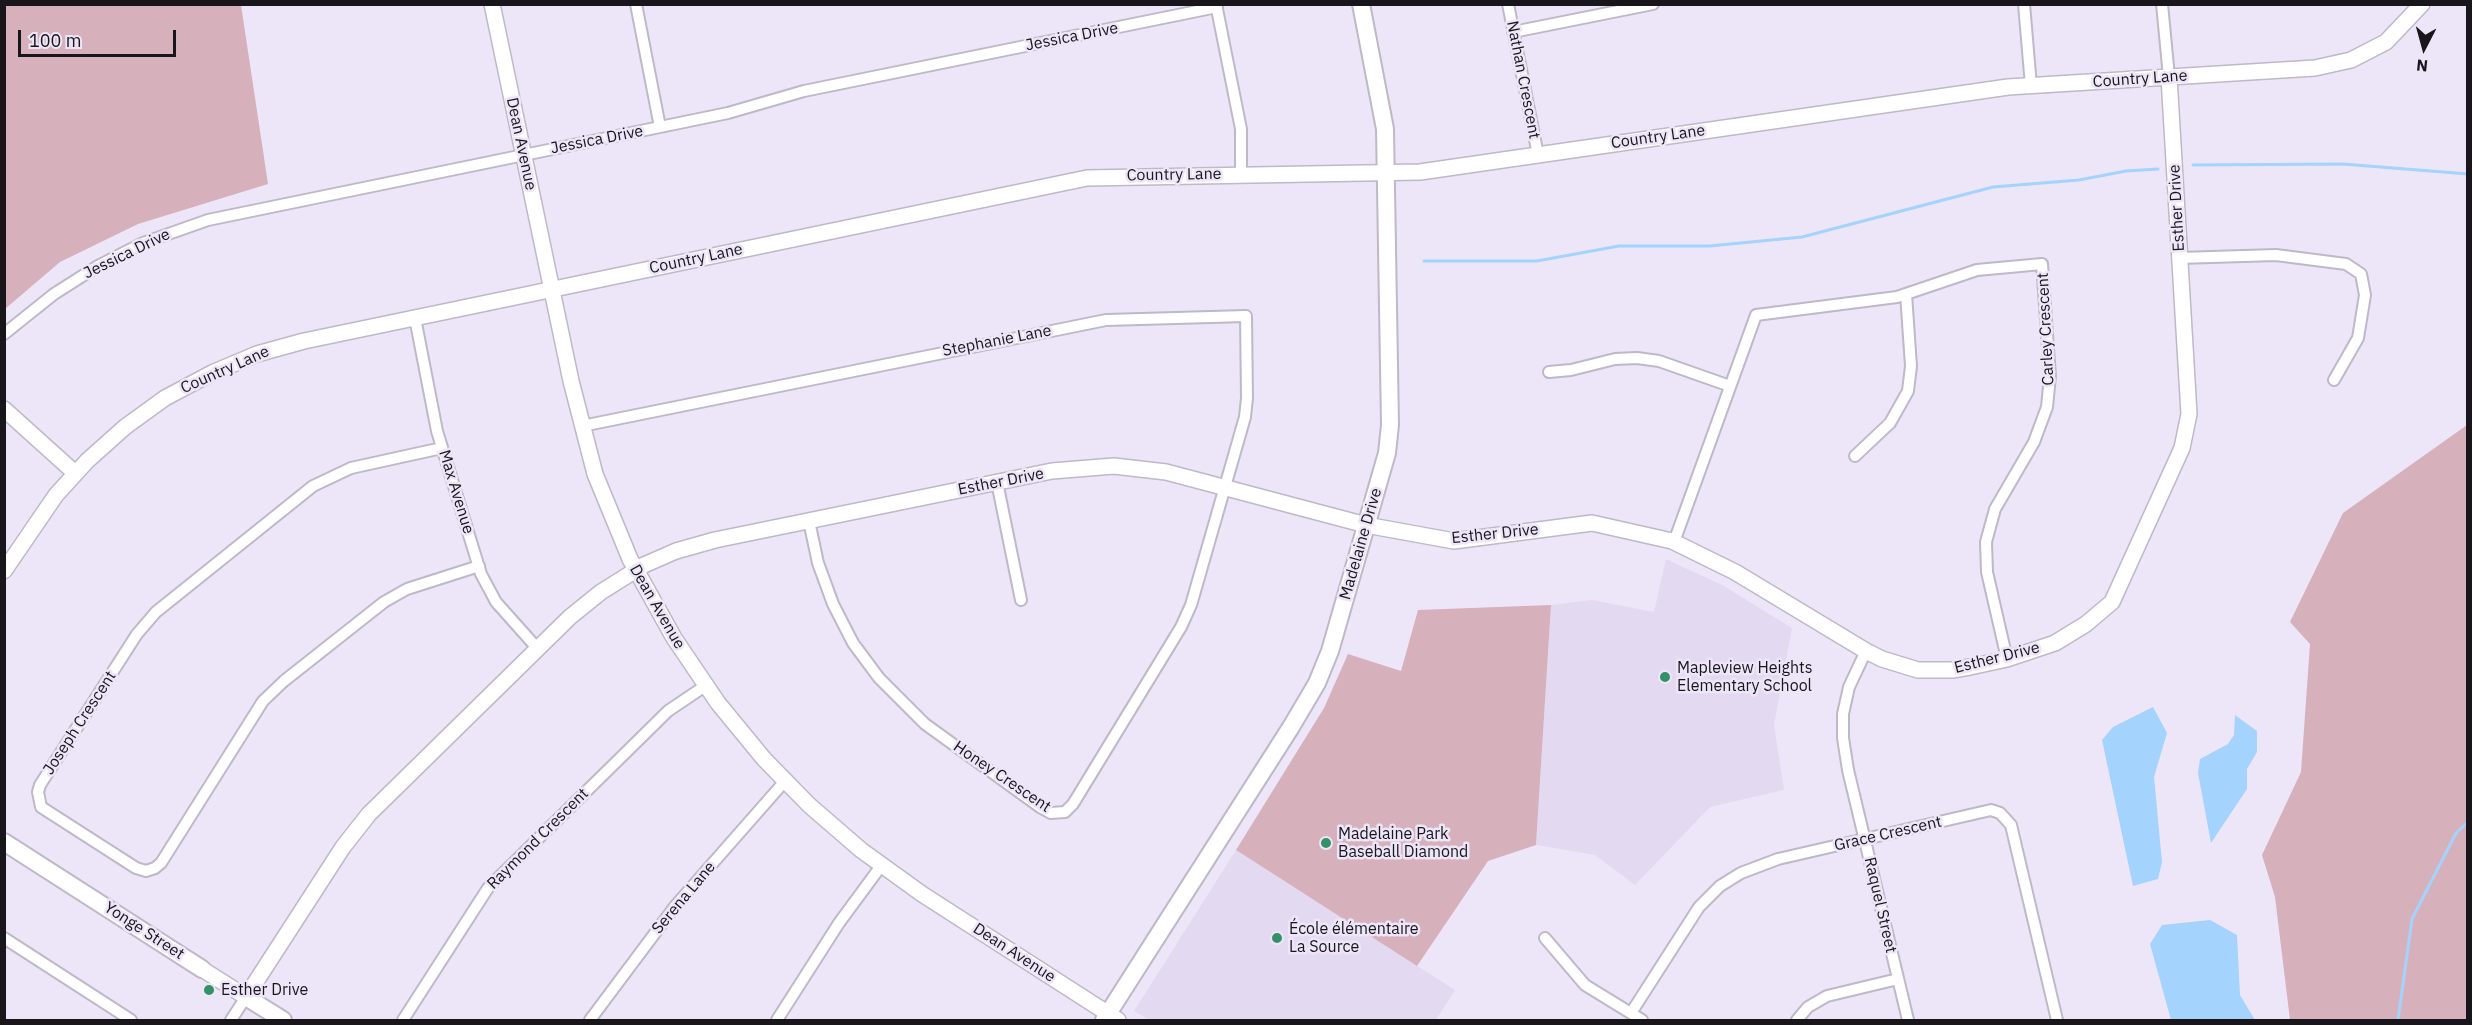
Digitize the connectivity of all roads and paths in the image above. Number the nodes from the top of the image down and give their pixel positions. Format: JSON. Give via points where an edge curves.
{"nodes":[{"id":1,"x":492,"y":4,"type":"edge"},
{"id":2,"x":636,"y":4,"type":"edge"},
{"id":3,"x":1361,"y":4,"type":"edge"},
{"id":4,"x":1508,"y":4,"type":"edge"},
{"id":5,"x":1653,"y":4,"type":"edge"},
{"id":6,"x":2024,"y":4,"type":"edge"},
{"id":7,"x":2162,"y":4,"type":"edge"},
{"id":8,"x":2422,"y":4,"type":"edge"},
{"id":9,"x":1216,"y":6,"type":"edge"},
{"id":10,"x":1513,"y":32,"type":"junction"},
{"id":11,"x":2169,"y":77,"type":"junction"},
{"id":12,"x":2031,"y":86,"type":"junction"},
{"id":13,"x":660,"y":127,"type":"junction"},
{"id":14,"x":524,"y":155,"type":"junction"},
{"id":15,"x":1538,"y":155,"type":"junction"},
{"id":16,"x":1385,"y":173,"type":"junction"},
{"id":17,"x":1240,"y":175,"type":"junction"},
{"id":18,"x":2179,"y":258,"type":"junction"},
{"id":19,"x":551,"y":289,"type":"junction"},
{"id":20,"x":1906,"y":294,"type":"junction"},
{"id":21,"x":415,"y":318,"type":"junction"},
{"id":22,"x":4,"y":334,"type":"edge"},
{"id":23,"x":1549,"y":372,"type":"dead end"},
{"id":24,"x":2334,"y":380,"type":"dead end"},
{"id":25,"x":1730,"y":386,"type":"junction"},
{"id":26,"x":4,"y":409,"type":"edge"},
{"id":27,"x":582,"y":426,"type":"junction"},
{"id":28,"x":442,"y":448,"type":"junction"},
{"id":29,"x":1856,"y":456,"type":"dead end"},
{"id":30,"x":75,"y":473,"type":"junction"},
{"id":31,"x":997,"y":483,"type":"junction"},
{"id":32,"x":1225,"y":486,"type":"junction"},
{"id":33,"x":809,"y":520,"type":"junction"},
{"id":34,"x":1366,"y":525,"type":"junction"},
{"id":35,"x":1674,"y":542,"type":"junction"},
{"id":36,"x":478,"y":567,"type":"junction"},
{"id":37,"x":635,"y":570,"type":"junction"},
{"id":38,"x":4,"y":571,"type":"edge"},
{"id":39,"x":1021,"y":600,"type":"dead end"},
{"id":40,"x":537,"y":648,"type":"junction"},
{"id":41,"x":1866,"y":651,"type":"junction"},
{"id":42,"x":2007,"y":659,"type":"junction"},
{"id":43,"x":705,"y":686,"type":"junction"},
{"id":44,"x":785,"y":781,"type":"junction"},
{"id":45,"x":1864,"y":839,"type":"junction"},
{"id":46,"x":4,"y":842,"type":"edge"},
{"id":47,"x":881,"y":866,"type":"junction"},
{"id":48,"x":4,"y":938,"type":"edge"},
{"id":49,"x":1545,"y":938,"type":"dead end"},
{"id":50,"x":202,"y":969,"type":"joint"},
{"id":51,"x":1898,"y":979,"type":"junction"},
{"id":52,"x":246,"y":997,"type":"junction"},
{"id":53,"x":1631,"y":1013,"type":"junction"},
{"id":54,"x":1110,"y":1018,"type":"edge"},
{"id":55,"x":131,"y":1020,"type":"edge"},
{"id":56,"x":231,"y":1020,"type":"edge"},
{"id":57,"x":283,"y":1020,"type":"edge"},
{"id":58,"x":403,"y":1020,"type":"edge"},
{"id":59,"x":590,"y":1020,"type":"edge"},
{"id":60,"x":777,"y":1020,"type":"edge"},
{"id":61,"x":1642,"y":1020,"type":"edge"},
{"id":62,"x":1797,"y":1020,"type":"edge"},
{"id":63,"x":1908,"y":1020,"type":"edge"},
{"id":64,"x":2057,"y":1020,"type":"edge"}],
"edges":[{"from":1,"to":14,"type":"street","name":"Dean Avenue"},
{"from":2,"to":13,"type":"street"},
{"from":3,"to":16,"type":"main road","name":"Madelaine Drive","via":[[1385,129]]},
{"from":4,"to":10,"type":"street","name":"Nathan Crescent"},
{"from":5,"to":10,"type":"street"},
{"from":6,"to":12,"type":"street"},
{"from":7,"to":11,"type":"street","name":"Esther Drive"},
{"from":8,"to":11,"type":"street","name":"Country Lane","via":[[2386,42],[2351,60],[2315,68]]},
{"from":9,"to":13,"type":"street","name":"Jessica Drive","via":[[804,91]]},
{"from":9,"to":17,"type":"street","via":[[1241,129]]},
{"from":10,"to":15,"type":"street","name":"Nathan Crescent"},
{"from":11,"to":12,"type":"street","name":"Country Lane"},
{"from":11,"to":18,"type":"street","name":"Esther Drive"},
{"from":12,"to":15,"type":"street","name":"Country Lane"},
{"from":13,"to":14,"type":"street","name":"Jessica Drive"},
{"from":14,"to":19,"type":"street","name":"Dean Avenue"},
{"from":14,"to":22,"type":"street","name":"Jessica Drive","via":[[233,214],[175,230],[83,275]]},
{"from":15,"to":16,"type":"street","name":"Country Lane","via":[[1431,171]]},
{"from":16,"to":17,"type":"street","name":"Country Lane"},
{"from":16,"to":34,"type":"main road","name":"Madelaine Drive","via":[[1390,432]]},
{"from":17,"to":19,"type":"street","name":"Country Lane","via":[[1081,179]]},
{"from":18,"to":24,"type":"street","via":[[2276,255],[2346,264],[2361,274],[2365,295],[2358,338]]},
{"from":18,"to":42,"type":"street","name":"Esther Drive","via":[[2189,414],[2182,448],[2112,602],[2055,643]]},
{"from":19,"to":21,"type":"street","name":"Country Lane"},
{"from":19,"to":27,"type":"street","name":"Dean Avenue"},
{"from":20,"to":25,"type":"street","name":"Carley Crescent","via":[[1756,315]]},
{"from":20,"to":29,"type":"street","via":[[1911,366],[1908,391],[1890,423]]},
{"from":20,"to":42,"type":"street","name":"Carley Crescent","via":[[1977,270],[2042,264],[2050,376],[2047,407],[2034,442],[1996,506],[1986,542],[1986,572]]},
{"from":21,"to":28,"type":"street","name":"Max Avenue"},
{"from":21,"to":30,"type":"street","name":"Country Lane","via":[[272,349],[224,367],[152,407]]},
{"from":23,"to":25,"type":"street","via":[[1637,358],[1659,361]]},
{"from":25,"to":35,"type":"street","name":"Carley Crescent"},
{"from":26,"to":30,"type":"street"},
{"from":27,"to":32,"type":"street","name":"Stephanie Lane","via":[[1106,320],[1246,316],[1246,409]]},
{"from":27,"to":37,"type":"street","name":"Dean Avenue","via":[[604,499]]},
{"from":28,"to":36,"type":"street","name":"Max Avenue"},
{"from":28,"to":36,"type":"street","name":"Joseph Crescent","via":[[351,468],[313,486],[156,612],[137,634],[40,785],[41,807],[136,868],[155,868],[263,701],[284,681],[384,602],[407,589]]},
{"from":30,"to":38,"type":"street","name":"Country Lane","via":[[45,509]]},
{"from":31,"to":32,"type":"street","name":"Esther Drive","via":[[1062,470],[1114,466],[1166,472]]},
{"from":31,"to":33,"type":"street","name":"Esther Drive"},
{"from":31,"to":39,"type":"street"},
{"from":32,"to":33,"type":"street","name":"Honey Crescent","via":[[1186,618],[1073,804],[1059,813],[1040,807],[932,729],[879,678],[853,643],[833,604],[818,563]]},
{"from":32,"to":34,"type":"street","name":"Esther Drive"},
{"from":33,"to":37,"type":"street","name":"Esther Drive","via":[[706,542]]},
{"from":34,"to":35,"type":"street","name":"Esther Drive","via":[[1454,541],[1592,523]]},
{"from":34,"to":54,"type":"main road","name":"Madelaine Drive","via":[[1317,683]]},
{"from":35,"to":41,"type":"street","name":"Esther Drive","via":[[1735,572]]},
{"from":36,"to":40,"type":"street","name":"Max Avenue","via":[[496,602]]},
{"from":37,"to":40,"type":"street","name":"Esther Drive","via":[[586,604]]},
{"from":37,"to":43,"type":"street","name":"Dean Avenue"},
{"from":40,"to":52,"type":"street","name":"Esther Drive","via":[[357,828]]},
{"from":41,"to":42,"type":"street","name":"Esther Drive","via":[[1899,665],[1936,671]]},
{"from":41,"to":45,"type":"street","name":"Raquel Street","via":[[1849,687],[1843,727],[1845,754]]},
{"from":43,"to":44,"type":"street","name":"Dean Avenue"},
{"from":43,"to":58,"type":"street","name":"Raymond Crescent","via":[[668,711],[488,888]]},
{"from":44,"to":47,"type":"street","name":"Dean Avenue"},
{"from":44,"to":59,"type":"street","name":"Serena Lane","via":[[676,905]]},
{"from":45,"to":51,"type":"street","name":"Raquel Street"},
{"from":45,"to":53,"type":"street","name":"Grace Crescent","via":[[1764,864],[1725,883],[1690,919]]},
{"from":45,"to":64,"type":"street","name":"Grace Crescent","via":[[1991,810],[2007,818]]},
{"from":46,"to":50,"type":"main road","name":"Yonge Street"},
{"from":47,"to":54,"type":"street","name":"Dean Avenue"},
{"from":47,"to":60,"type":"street"},
{"from":48,"to":55,"type":"street"},
{"from":49,"to":53,"type":"street","via":[[1585,985]]},
{"from":50,"to":52,"type":"street","name":"Yonge Street"},
{"from":51,"to":62,"type":"street","via":[[1827,996],[1808,1007]]},
{"from":51,"to":63,"type":"street","name":"Raquel Street"},
{"from":52,"to":56,"type":"street"},
{"from":52,"to":57,"type":"main road","name":"Yonge Street"},
{"from":53,"to":61,"type":"street"}]}
